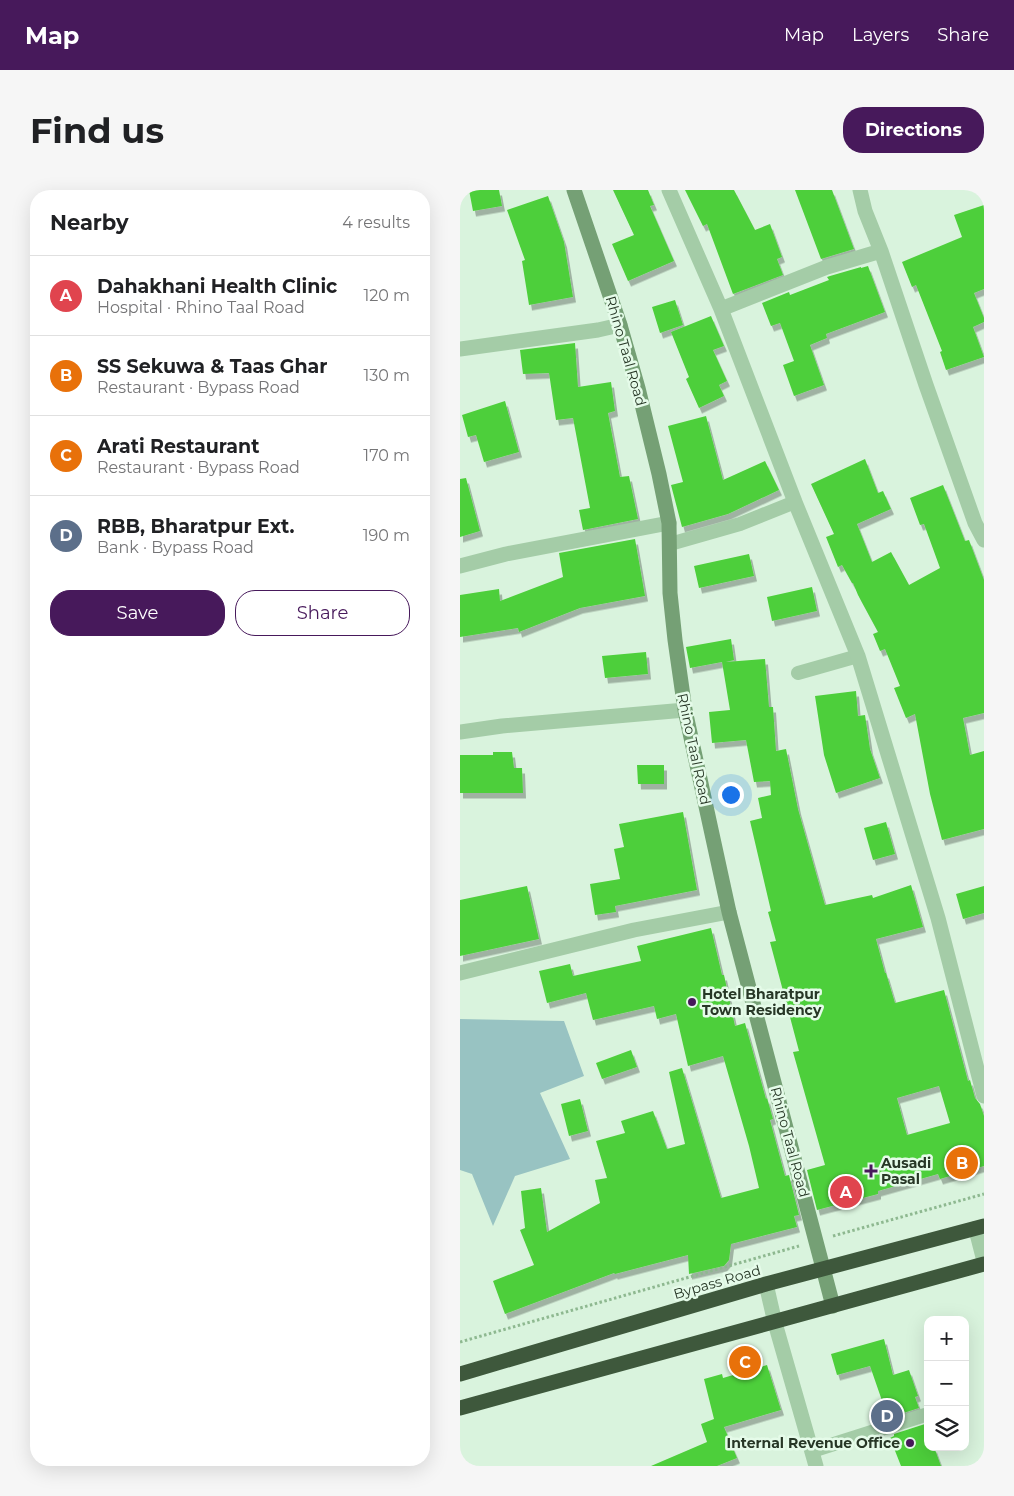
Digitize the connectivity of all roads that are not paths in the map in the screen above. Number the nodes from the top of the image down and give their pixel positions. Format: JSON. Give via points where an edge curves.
{"nodes":[{"id":1,"x":574,"y":190,"type":"edge"},
{"id":2,"x":669,"y":190,"type":"edge"},
{"id":3,"x":860,"y":190,"type":"edge"},
{"id":4,"x":881,"y":251,"type":"junction"},
{"id":5,"x":721,"y":309,"type":"junction"},
{"id":6,"x":620,"y":325,"type":"junction"},
{"id":7,"x":460,"y":349,"type":"edge"},
{"id":8,"x":795,"y":502,"type":"junction"},
{"id":9,"x":669,"y":523,"type":"junction"},
{"id":10,"x":984,"y":540,"type":"edge"},
{"id":11,"x":670,"y":544,"type":"junction"},
{"id":12,"x":460,"y":566,"type":"edge"},
{"id":13,"x":858,"y":656,"type":"junction"},
{"id":14,"x":798,"y":673,"type":"dead end"},
{"id":15,"x":685,"y":710,"type":"junction"},
{"id":16,"x":460,"y":732,"type":"edge"},
{"id":17,"x":729,"y":912,"type":"junction"},
{"id":18,"x":460,"y":973,"type":"edge"},
{"id":19,"x":984,"y":1096,"type":"edge"},
{"id":20,"x":979,"y":1227,"type":"edge"},
{"id":21,"x":984,"y":1264,"type":"edge"},
{"id":22,"x":824,"y":1269,"type":"junction"},
{"id":23,"x":766,"y":1284,"type":"junction"},
{"id":24,"x":833,"y":1306,"type":"junction"},
{"id":25,"x":776,"y":1322,"type":"junction"},
{"id":26,"x":460,"y":1374,"type":"edge"},
{"id":27,"x":460,"y":1408,"type":"edge"},
{"id":28,"x":924,"y":1415,"type":"edge"},
{"id":29,"x":814,"y":1459,"type":"edge"}],
"edges":[{"from":1,"to":6,"type":"street","name":"Rhino Taal Road"},
{"from":2,"to":5,"type":"street"},
{"from":3,"to":4,"type":"street"},
{"from":4,"to":5,"type":"street","via":[[827,267]]},
{"from":4,"to":10,"type":"street","via":[[975,524]]},
{"from":5,"to":8,"type":"street"},
{"from":6,"to":7,"type":"street"},
{"from":6,"to":9,"type":"street","name":"Rhino Taal Road","via":[[657,464]]},
{"from":8,"to":11,"type":"lane","via":[[740,524]]},
{"from":8,"to":13,"type":"street"},
{"from":9,"to":11,"type":"street","name":"Rhino Taal Road"},
{"from":9,"to":12,"type":"street"},
{"from":11,"to":15,"type":"street","name":"Rhino Taal Road","via":[[670,593]]},
{"from":13,"to":14,"type":"lane"},
{"from":13,"to":19,"type":"street","via":[[938,918]]},
{"from":15,"to":16,"type":"street"},
{"from":15,"to":17,"type":"street","name":"Rhino Taal Road"},
{"from":17,"to":18,"type":"street","via":[[634,930]]},
{"from":17,"to":22,"type":"street","name":"Rhino Taal Road"},
{"from":20,"to":21,"type":"lane"},
{"from":20,"to":22,"type":"highway","name":"Bypass Road"},
{"from":21,"to":24,"type":"highway"},
{"from":22,"to":23,"type":"highway","name":"Bypass Road"},
{"from":22,"to":24,"type":"street","name":"Rhino Taal Road"},
{"from":23,"to":25,"type":"street"},
{"from":23,"to":26,"type":"highway","name":"Bypass Road"},
{"from":24,"to":25,"type":"highway"},
{"from":25,"to":27,"type":"highway"},
{"from":25,"to":29,"type":"street"},
{"from":28,"to":29,"type":"lane"}]}
